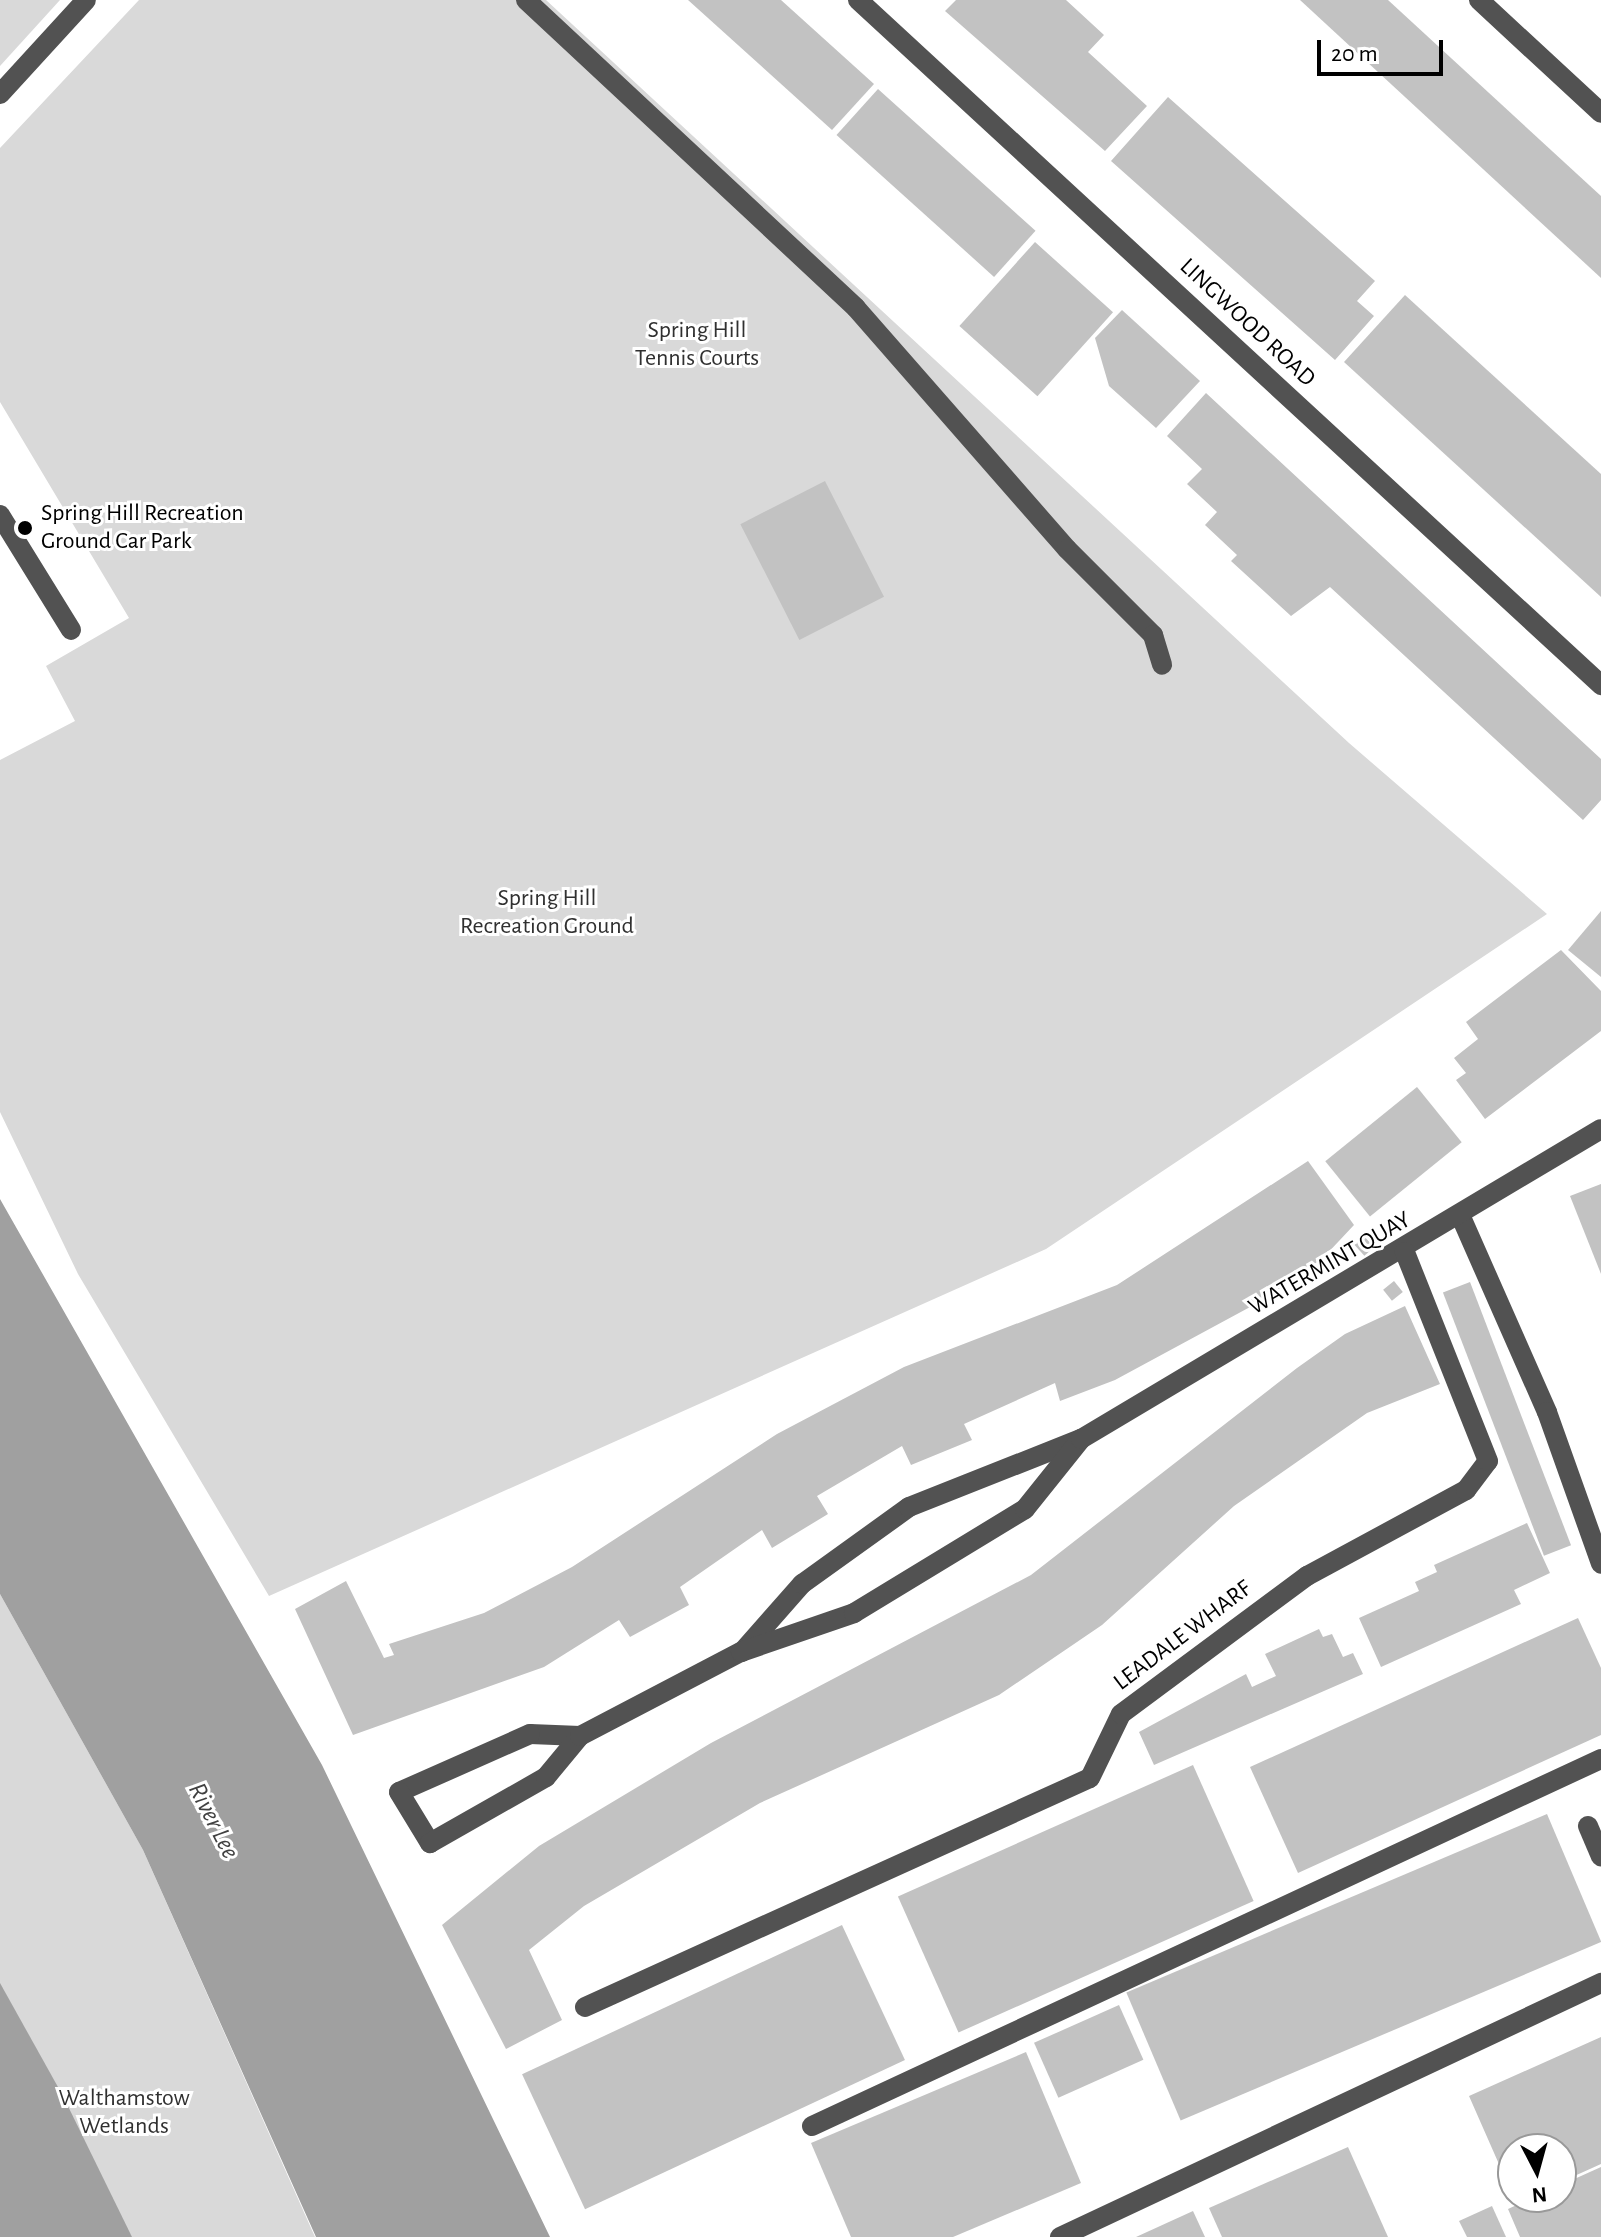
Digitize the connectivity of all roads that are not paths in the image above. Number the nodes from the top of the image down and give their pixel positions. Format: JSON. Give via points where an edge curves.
{"nodes":[{"id":1,"x":86,"y":0,"type":"edge"},
{"id":2,"x":526,"y":0,"type":"edge"},
{"id":3,"x":858,"y":0,"type":"edge"},
{"id":4,"x":1479,"y":0,"type":"edge"},
{"id":5,"x":0,"y":94,"type":"edge"},
{"id":6,"x":1601,"y":113,"type":"edge"},
{"id":7,"x":0,"y":515,"type":"edge"},
{"id":8,"x":71,"y":630,"type":"dead end"},
{"id":9,"x":1162,"y":665,"type":"dead end"},
{"id":10,"x":1601,"y":685,"type":"edge"},
{"id":11,"x":1601,"y":1129,"type":"edge"},
{"id":12,"x":1461,"y":1217,"type":"junction"},
{"id":13,"x":1405,"y":1252,"type":"junction"},
{"id":14,"x":1081,"y":1439,"type":"junction"},
{"id":15,"x":1601,"y":1564,"type":"edge"},
{"id":16,"x":741,"y":1652,"type":"junction"},
{"id":17,"x":580,"y":1736,"type":"junction"},
{"id":18,"x":1601,"y":1759,"type":"edge"},
{"id":19,"x":1588,"y":1826,"type":"dead end"},
{"id":20,"x":1601,"y":1856,"type":"edge"},
{"id":21,"x":1601,"y":1983,"type":"edge"},
{"id":22,"x":585,"y":2007,"type":"dead end"},
{"id":23,"x":812,"y":2126,"type":"dead end"},
{"id":24,"x":1060,"y":2237,"type":"edge"}],
"edges":[{"from":1,"to":5,"type":"street"},
{"from":2,"to":9,"type":"street","via":[[856,308],[1067,549],[1153,635]]},
{"from":3,"to":10,"type":"street","name":"LINGWOOD ROAD"},
{"from":4,"to":6,"type":"street"},
{"from":7,"to":8,"type":"street"},
{"from":11,"to":12,"type":"street","name":"WATERMINT QUAY"},
{"from":12,"to":13,"type":"street","name":"WATERMINT QUAY"},
{"from":12,"to":15,"type":"street","via":[[1547,1412]]},
{"from":13,"to":14,"type":"street","name":"WATERMINT QUAY"},
{"from":13,"to":22,"type":"street","name":"LEADALE WHARF","via":[[1488,1461],[1466,1490],[1307,1576],[1121,1714],[1090,1778]]},
{"from":14,"to":16,"type":"street","name":"WATERMINT QUAY","via":[[909,1507],[802,1584]]},
{"from":14,"to":16,"type":"street","name":"WATERMINT QUAY","via":[[1025,1509],[854,1613]]},
{"from":16,"to":17,"type":"street","name":"WATERMINT QUAY"},
{"from":17,"to":17,"type":"street","name":"WATERMINT QUAY","via":[[546,1777],[430,1843],[399,1792],[530,1734]]},
{"from":18,"to":23,"type":"street"},
{"from":19,"to":20,"type":"street"},
{"from":21,"to":24,"type":"street"}]}
